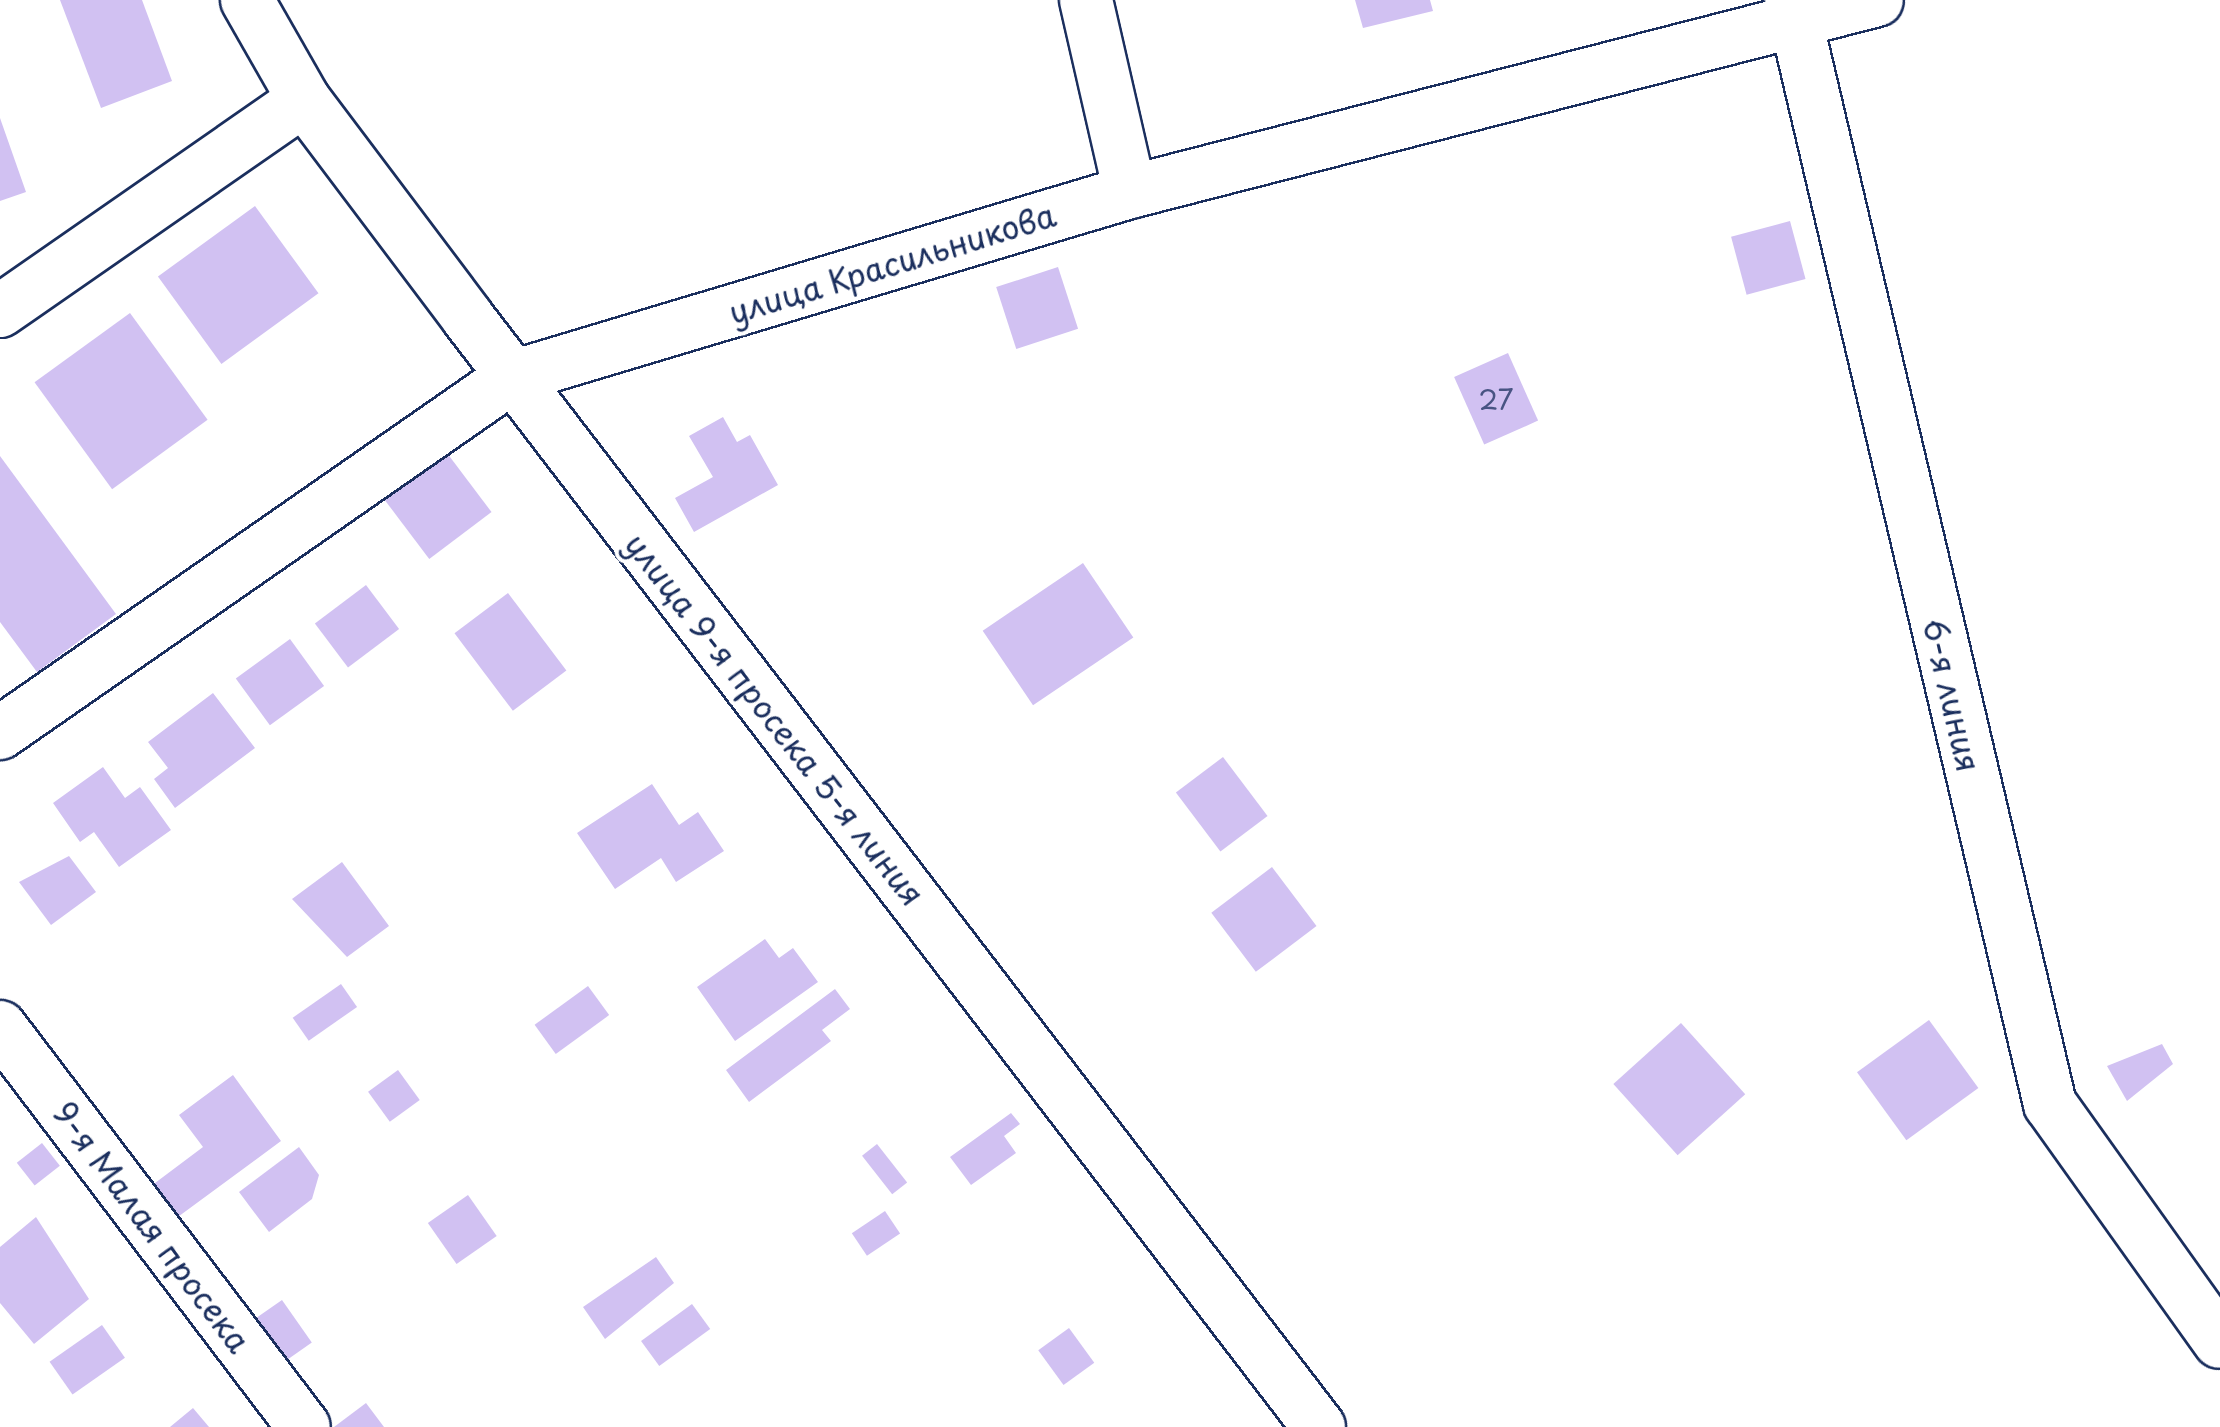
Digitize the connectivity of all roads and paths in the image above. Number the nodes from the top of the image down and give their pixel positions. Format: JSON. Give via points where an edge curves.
{"nodes":[{"id":1,"x":246,"y":0,"type":"edge"},
{"id":2,"x":1086,"y":0,"type":"edge"},
{"id":3,"x":1877,"y":0,"type":"edge"},
{"id":4,"x":1794,"y":10,"type":"edge"},
{"id":5,"x":304,"y":100,"type":"junction"},
{"id":6,"x":1130,"y":192,"type":"junction"},
{"id":7,"x":0,"y":311,"type":"edge"},
{"id":8,"x":512,"y":377,"type":"junction"},
{"id":9,"x":0,"y":734,"type":"edge"},
{"id":10,"x":0,"y":1027,"type":"edge"},
{"id":11,"x":2220,"y":1342,"type":"edge"},
{"id":12,"x":304,"y":1427,"type":"edge"},
{"id":13,"x":1319,"y":1427,"type":"edge"}],
"edges":[{"from":1,"to":5,"type":"street","name":"улица 9-я просека 5-я линия"},
{"from":2,"to":6,"type":"street"},
{"from":3,"to":4,"type":"street","name":"улица Красильникова"},
{"from":4,"to":6,"type":"street","name":"улица Красильникова"},
{"from":4,"to":11,"type":"street","name":"6-я линия","via":[[2050,1104]]},
{"from":5,"to":7,"type":"street"},
{"from":5,"to":8,"type":"street","name":"улица 9-я просека 5-я линия"},
{"from":6,"to":8,"type":"street","name":"улица Красильникова"},
{"from":8,"to":9,"type":"street","name":"улица Красильникова"},
{"from":8,"to":13,"type":"street","name":"улица 9-я просека 5-я линия"},
{"from":10,"to":12,"type":"street","name":"9-я Малая просека"}]}
